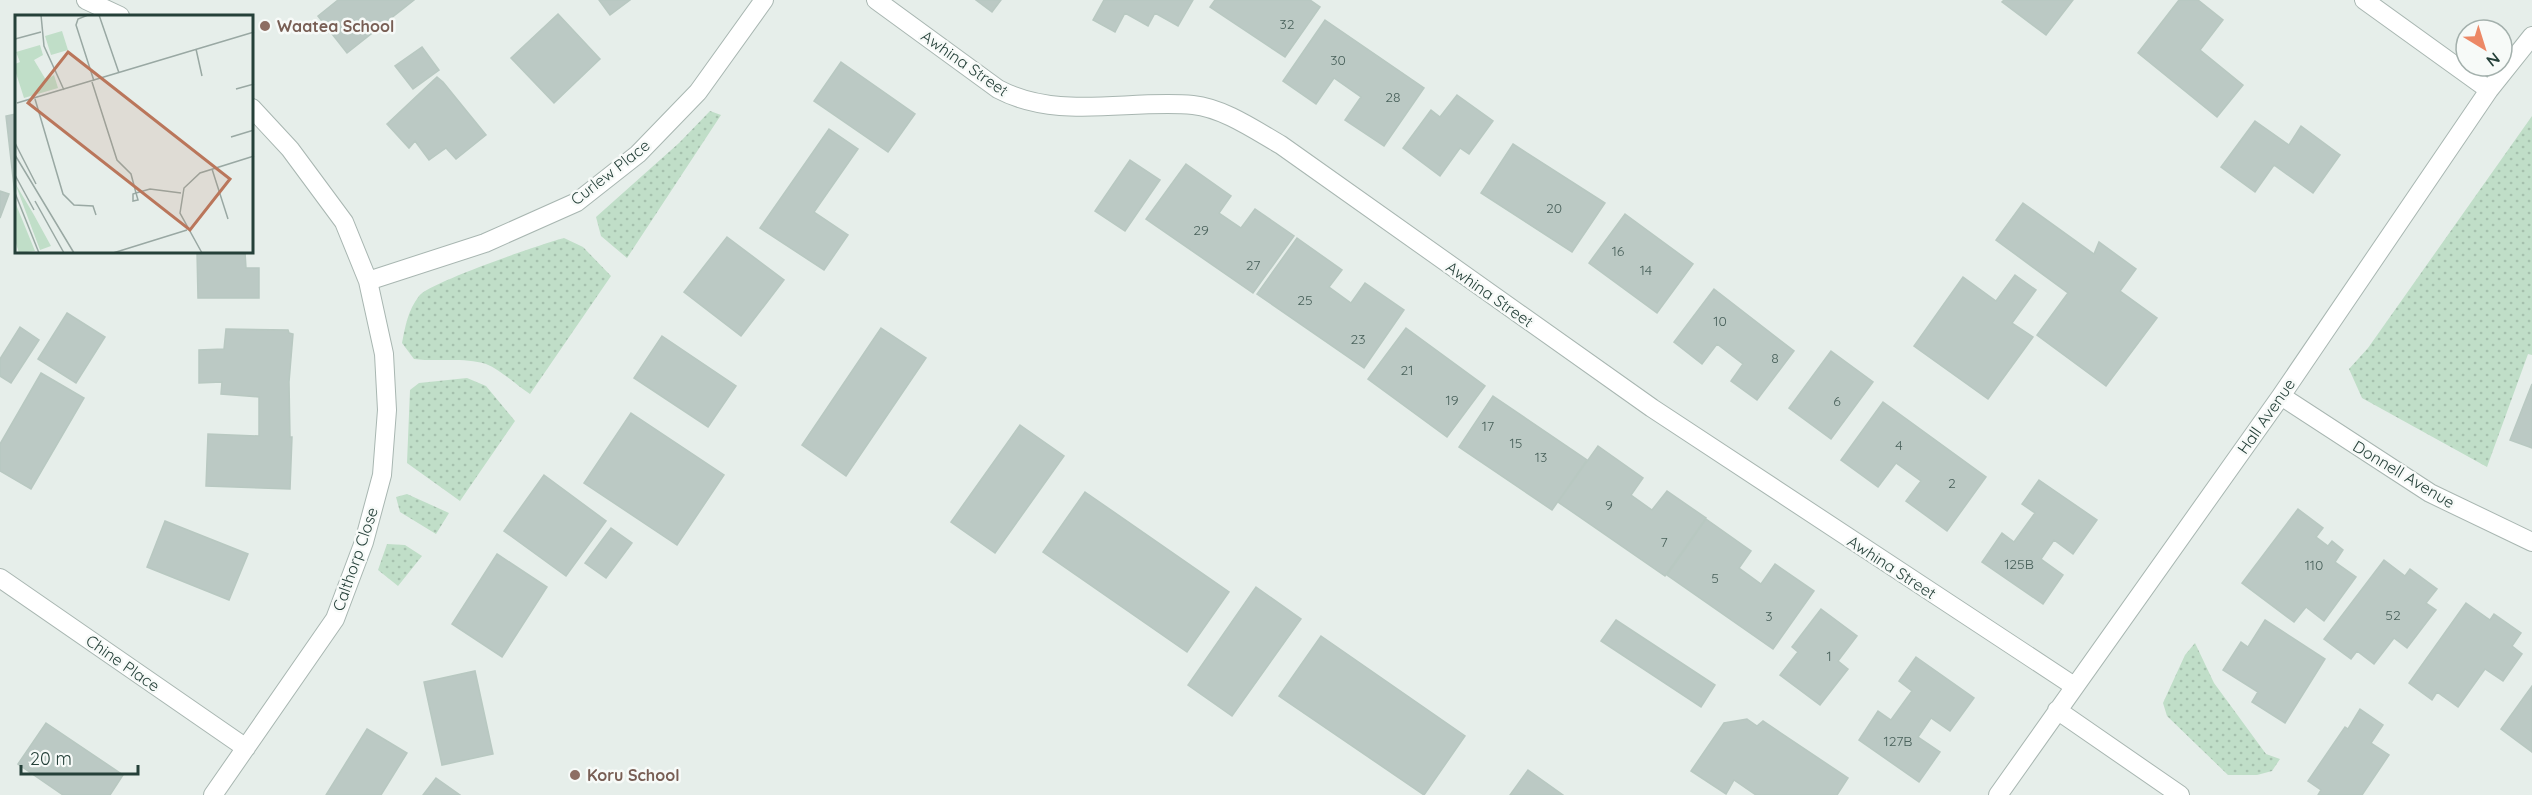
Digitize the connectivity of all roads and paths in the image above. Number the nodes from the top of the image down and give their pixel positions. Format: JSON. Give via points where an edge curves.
{"nodes":[{"id":1,"x":86,"y":0,"type":"edge"},
{"id":2,"x":764,"y":0,"type":"edge"},
{"id":3,"x":876,"y":0,"type":"edge"},
{"id":4,"x":2364,"y":0,"type":"edge"},
{"id":5,"x":118,"y":15,"type":"edge"},
{"id":6,"x":2532,"y":36,"type":"edge"},
{"id":7,"x":2489,"y":90,"type":"junction"},
{"id":8,"x":254,"y":110,"type":"edge"},
{"id":9,"x":368,"y":281,"type":"junction"},
{"id":10,"x":2281,"y":396,"type":"junction"},
{"id":11,"x":2532,"y":542,"type":"edge"},
{"id":12,"x":0,"y":578,"type":"edge"},
{"id":13,"x":2074,"y":686,"type":"junction"},
{"id":14,"x":2057,"y":710,"type":"junction"},
{"id":15,"x":246,"y":748,"type":"junction"},
{"id":16,"x":213,"y":795,"type":"edge"},
{"id":17,"x":1998,"y":795,"type":"edge"},
{"id":18,"x":2180,"y":795,"type":"edge"}],
"edges":[{"from":1,"to":5,"type":"street"},
{"from":2,"to":9,"type":"street","name":"Curlew Place","via":[[698,92],[638,154],[577,202],[485,243]]},
{"from":3,"to":13,"type":"street","name":"Awhina Street","via":[[1012,96],[1039,104],[1080,107],[1195,105],[1238,120],[1281,145],[1652,408]]},
{"from":4,"to":7,"type":"street"},
{"from":6,"to":7,"type":"street","name":"Hall Avenue"},
{"from":7,"to":10,"type":"street","name":"Hall Avenue"},
{"from":8,"to":9,"type":"street","name":"Calthorp Close","via":[[290,149],[344,222]]},
{"from":9,"to":15,"type":"street","name":"Calthorp Close","via":[[384,354],[387,410],[382,475],[364,542],[334,619]]},
{"from":10,"to":11,"type":"street","name":"Donnell Avenue","via":[[2430,493]]},
{"from":10,"to":13,"type":"street","name":"Hall Avenue"},
{"from":12,"to":15,"type":"street","name":"Chine Place"},
{"from":13,"to":14,"type":"street","name":"Hall Avenue"},
{"from":14,"to":17,"type":"street","name":"Hall Avenue"},
{"from":14,"to":18,"type":"street"},
{"from":15,"to":16,"type":"street","name":"Calthorp Close"}]}
